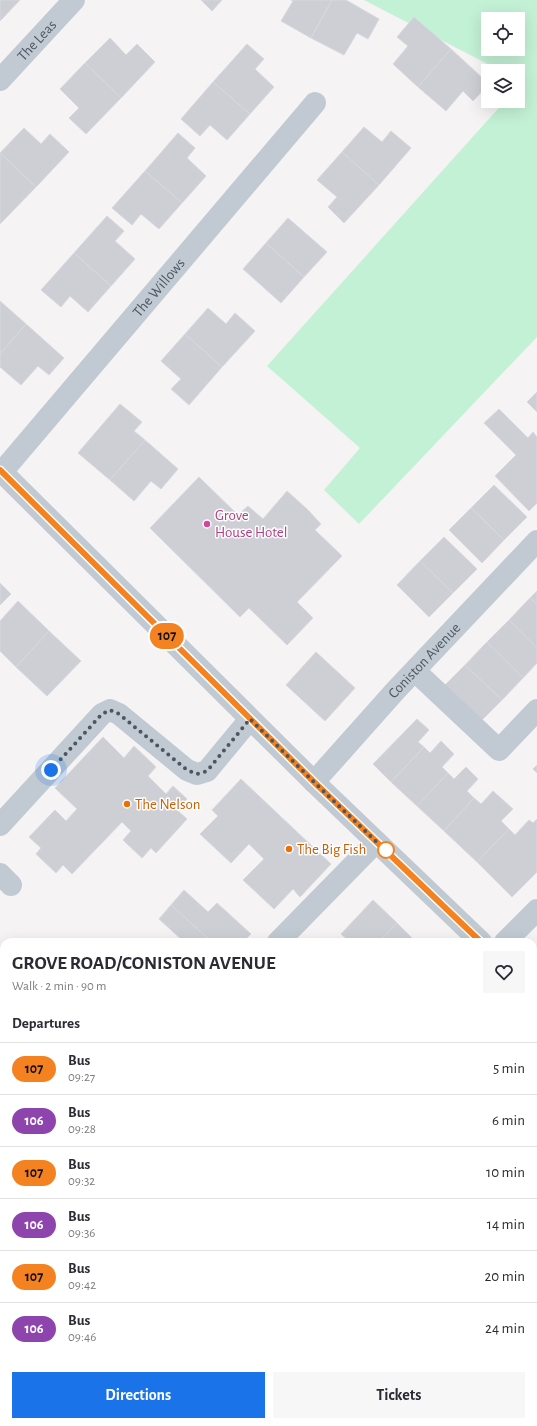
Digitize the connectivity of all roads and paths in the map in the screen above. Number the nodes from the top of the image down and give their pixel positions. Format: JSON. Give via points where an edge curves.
{"nodes":[{"id":1,"x":74,"y":0,"type":"edge"},
{"id":2,"x":0,"y":80,"type":"edge"},
{"id":3,"x":315,"y":103,"type":"dead end"},
{"id":4,"x":1,"y":471,"type":"edge"},
{"id":5,"x":537,"y":541,"type":"edge"},
{"id":6,"x":415,"y":671,"type":"junction"},
{"id":7,"x":537,"y":710,"type":"edge"},
{"id":8,"x":250,"y":719,"type":"junction"},
{"id":9,"x":314,"y":782,"type":"junction"},
{"id":10,"x":0,"y":825,"type":"edge"},
{"id":11,"x":376,"y":842,"type":"junction"},
{"id":12,"x":537,"y":910,"type":"edge"},
{"id":13,"x":282,"y":938,"type":"edge"},
{"id":14,"x":478,"y":938,"type":"edge"},
{"id":15,"x":509,"y":938,"type":"edge"}],
"edges":[{"from":1,"to":2,"type":"street","name":"The Leas"},
{"from":3,"to":4,"type":"street","name":"The Willows"},
{"from":4,"to":8,"type":"street"},
{"from":5,"to":6,"type":"street","name":"Coniston Avenue"},
{"from":6,"to":7,"type":"street","via":[[499,750]]},
{"from":6,"to":9,"type":"street","name":"Coniston Avenue"},
{"from":8,"to":9,"type":"street"},
{"from":8,"to":10,"type":"street","via":[[207,771],[197,774],[187,770],[119,714],[110,710],[102,714]]},
{"from":9,"to":11,"type":"street"},
{"from":11,"to":13,"type":"street"},
{"from":11,"to":14,"type":"street"},
{"from":12,"to":15,"type":"street"}]}
